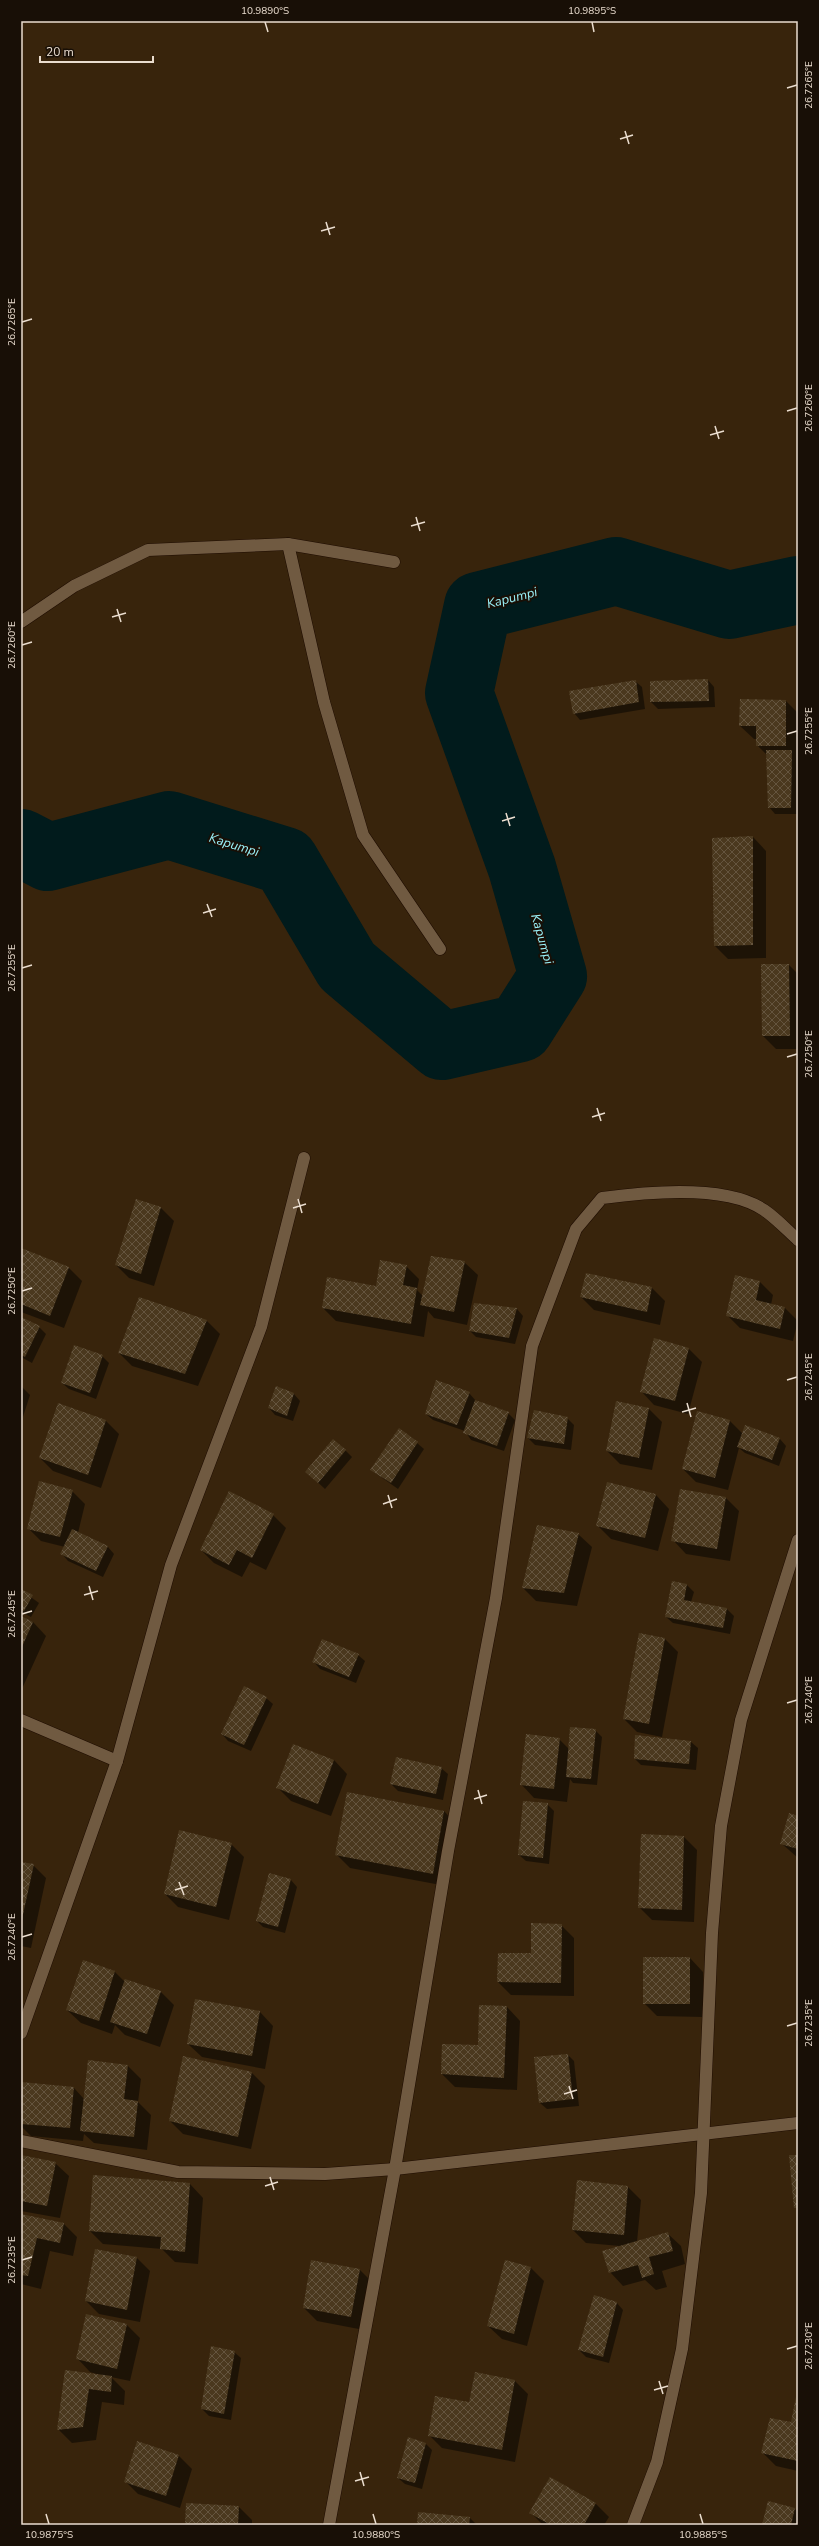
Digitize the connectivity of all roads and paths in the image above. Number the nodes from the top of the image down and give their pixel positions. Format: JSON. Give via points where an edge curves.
{"nodes":[{"id":1,"x":288,"y":544,"type":"junction"},
{"id":2,"x":394,"y":562,"type":"dead end"},
{"id":3,"x":21,"y":622,"type":"edge"},
{"id":4,"x":440,"y":949,"type":"dead end"},
{"id":5,"x":304,"y":1158,"type":"dead end"},
{"id":6,"x":798,"y":1240,"type":"edge"},
{"id":7,"x":798,"y":1540,"type":"edge"},
{"id":8,"x":21,"y":1720,"type":"edge"},
{"id":9,"x":117,"y":1761,"type":"junction"},
{"id":10,"x":21,"y":2033,"type":"edge"},
{"id":11,"x":798,"y":2123,"type":"edge"},
{"id":12,"x":702,"y":2134,"type":"junction"},
{"id":13,"x":21,"y":2141,"type":"edge"},
{"id":14,"x":396,"y":2169,"type":"junction"},
{"id":15,"x":329,"y":2525,"type":"edge"},
{"id":16,"x":633,"y":2525,"type":"edge"}],
"edges":[{"from":1,"to":2,"type":"street"},
{"from":1,"to":3,"type":"street","via":[[148,550],[74,586]]},
{"from":1,"to":4,"type":"street","via":[[324,702],[363,835]]},
{"from":5,"to":9,"type":"street","via":[[261,1327],[171,1565]]},
{"from":6,"to":14,"type":"street","via":[[763,1209],[730,1196],[652,1192],[602,1198],[576,1229],[532,1346],[496,1598],[448,1851]]},
{"from":7,"to":12,"type":"street","via":[[741,1720],[721,1826],[712,1933]]},
{"from":8,"to":9,"type":"street"},
{"from":9,"to":10,"type":"street"},
{"from":11,"to":12,"type":"street"},
{"from":12,"to":14,"type":"street"},
{"from":12,"to":16,"type":"street","via":[[701,2193],[682,2349],[657,2462]]},
{"from":13,"to":14,"type":"street","via":[[178,2172],[325,2174]]},
{"from":14,"to":15,"type":"street"}]}
